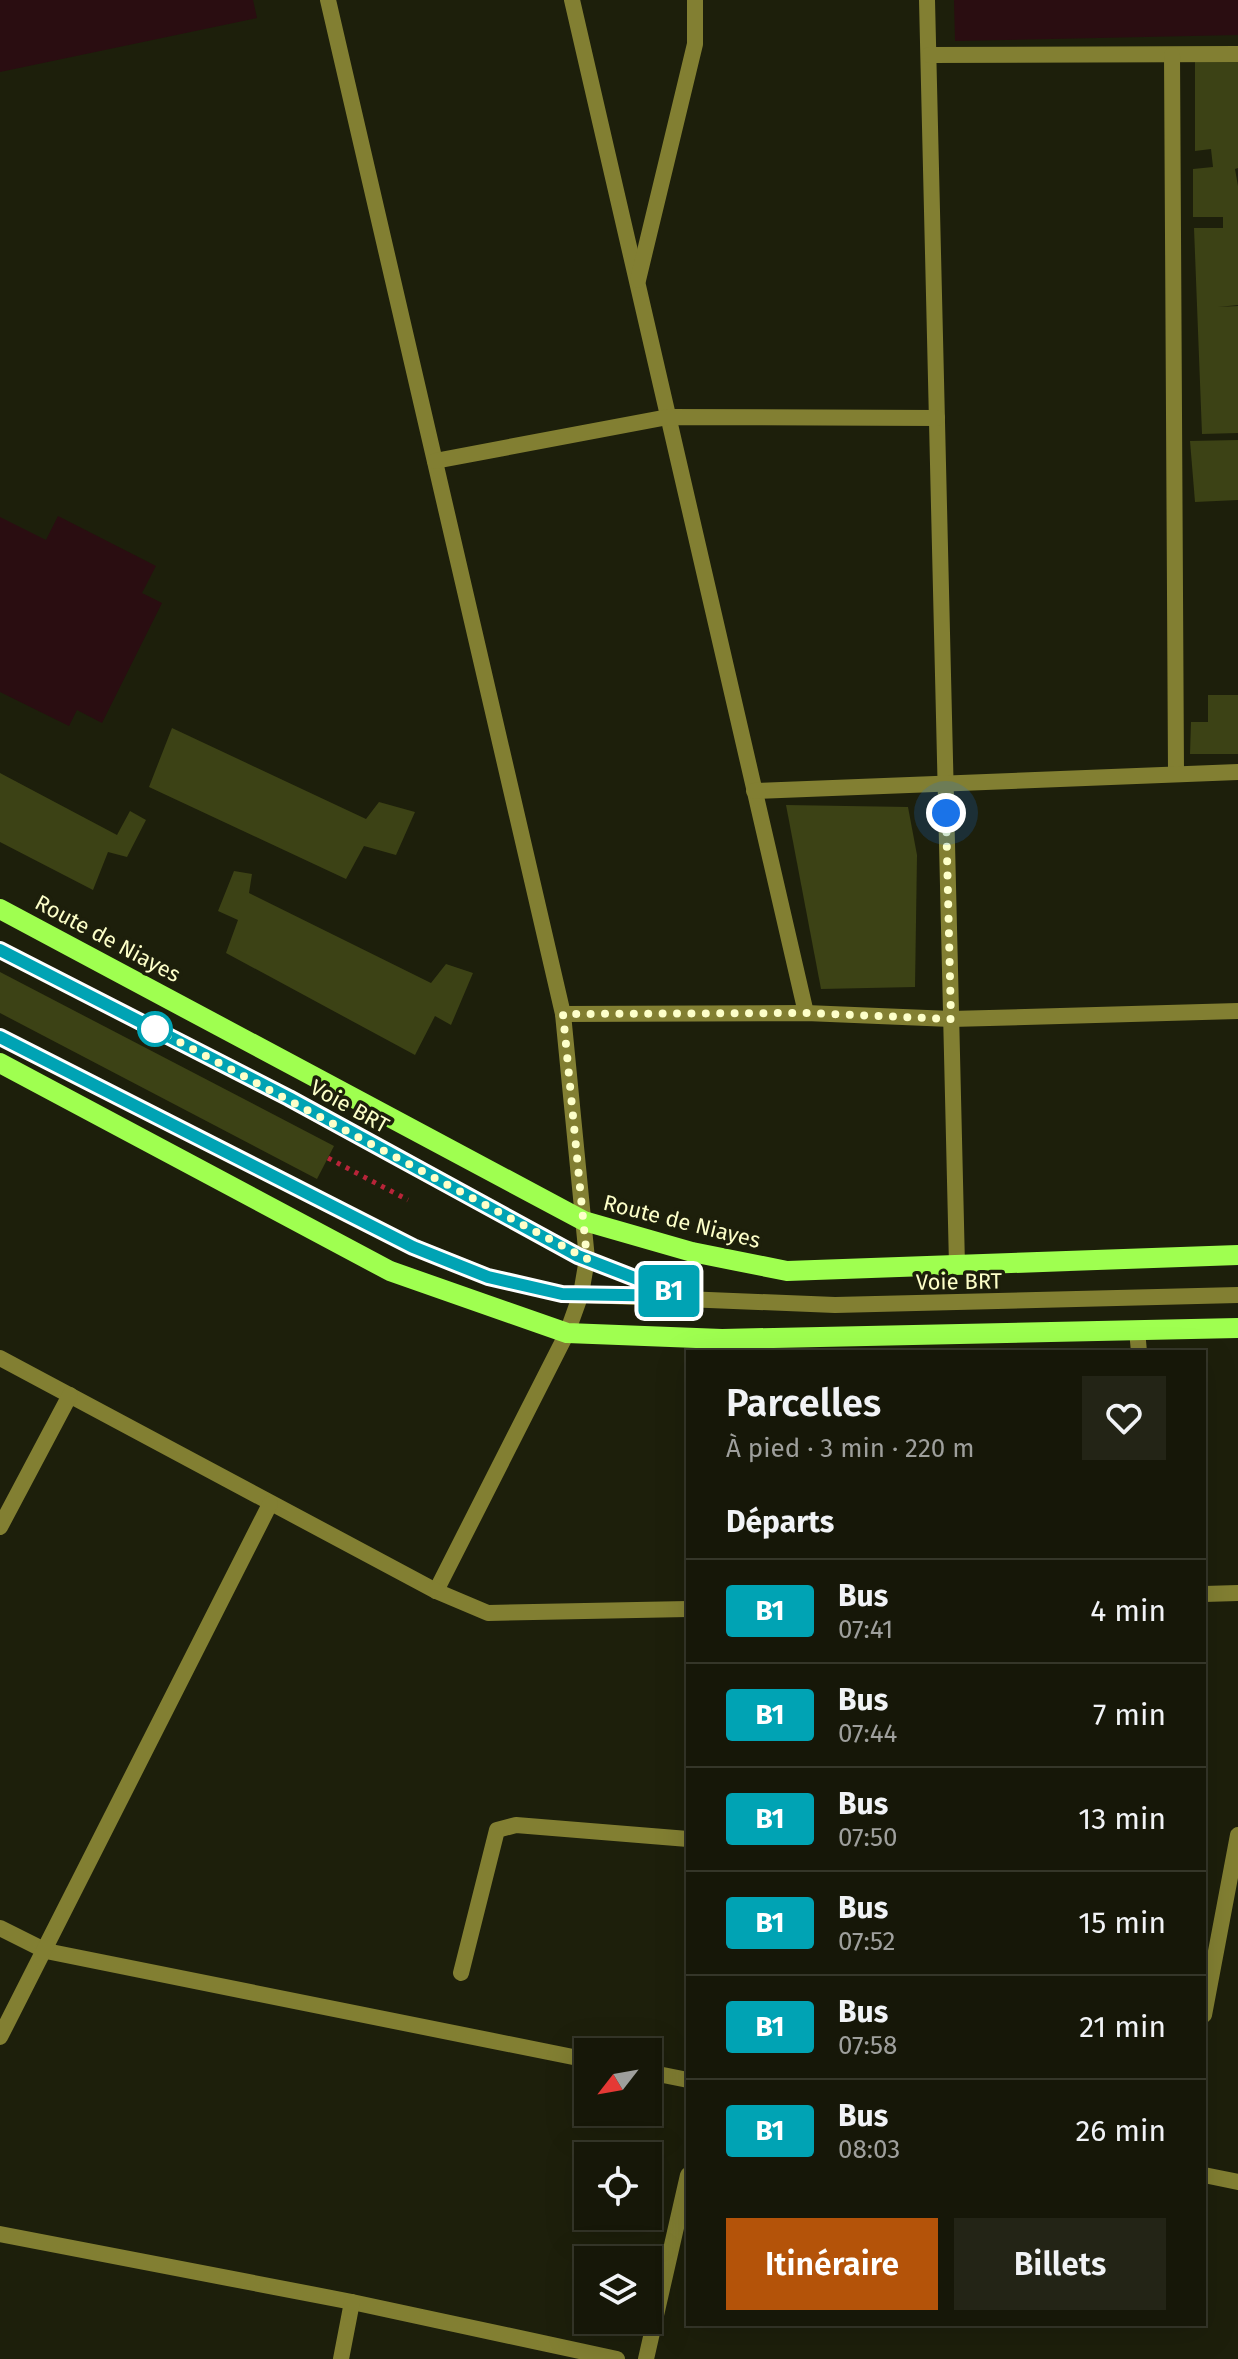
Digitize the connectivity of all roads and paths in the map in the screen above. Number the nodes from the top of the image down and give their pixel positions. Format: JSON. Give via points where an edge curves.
{"nodes":[{"id":1,"x":328,"y":0,"type":"edge"},
{"id":2,"x":572,"y":0,"type":"edge"},
{"id":3,"x":695,"y":0,"type":"edge"},
{"id":4,"x":927,"y":0,"type":"edge"},
{"id":5,"x":1238,"y":54,"type":"edge"},
{"id":6,"x":929,"y":55,"type":"junction"},
{"id":7,"x":1172,"y":55,"type":"junction"},
{"id":8,"x":637,"y":282,"type":"junction"},
{"id":9,"x":668,"y":417,"type":"junction"},
{"id":10,"x":937,"y":418,"type":"junction"},
{"id":11,"x":435,"y":461,"type":"junction"},
{"id":12,"x":1176,"y":772,"type":"junction"},
{"id":13,"x":1238,"y":772,"type":"edge"},
{"id":14,"x":945,"y":784,"type":"junction"},
{"id":15,"x":754,"y":791,"type":"junction"},
{"id":16,"x":0,"y":909,"type":"edge"},
{"id":17,"x":0,"y":950,"type":"edge"},
{"id":18,"x":1238,"y":1011,"type":"edge"},
{"id":19,"x":806,"y":1013,"type":"junction"},
{"id":20,"x":563,"y":1014,"type":"junction"},
{"id":21,"x":951,"y":1019,"type":"junction"},
{"id":22,"x":0,"y":1037,"type":"edge"},
{"id":23,"x":0,"y":1063,"type":"edge"},
{"id":24,"x":328,"y":1158,"type":"dead end"},
{"id":25,"x":412,"y":1202,"type":"dead end"},
{"id":26,"x":584,"y":1221,"type":"junction"},
{"id":27,"x":1238,"y":1255,"type":"edge"},
{"id":28,"x":587,"y":1259,"type":"junction"},
{"id":29,"x":957,"y":1265,"type":"junction"},
{"id":30,"x":581,"y":1294,"type":"junction"},
{"id":31,"x":1238,"y":1295,"type":"edge"},
{"id":32,"x":681,"y":1296,"type":"junction"},
{"id":33,"x":1238,"y":1328,"type":"edge"},
{"id":34,"x":1137,"y":1330,"type":"junction"},
{"id":35,"x":567,"y":1333,"type":"junction"},
{"id":36,"x":1139,"y":1350,"type":"edge"},
{"id":37,"x":0,"y":1358,"type":"edge"},
{"id":38,"x":70,"y":1395,"type":"junction"},
{"id":39,"x":270,"y":1504,"type":"junction"},
{"id":40,"x":0,"y":1527,"type":"edge"},
{"id":41,"x":436,"y":1591,"type":"junction"},
{"id":42,"x":1238,"y":1593,"type":"edge"},
{"id":43,"x":1206,"y":1594,"type":"edge"},
{"id":44,"x":686,"y":1609,"type":"edge"},
{"id":45,"x":1238,"y":1835,"type":"edge"},
{"id":46,"x":686,"y":1839,"type":"edge"},
{"id":47,"x":0,"y":1928,"type":"edge"},
{"id":48,"x":46,"y":1951,"type":"junction"},
{"id":49,"x":461,"y":1973,"type":"dead end"},
{"id":50,"x":1206,"y":2004,"type":"edge"},
{"id":51,"x":0,"y":2037,"type":"edge"},
{"id":52,"x":574,"y":2057,"type":"edge"},
{"id":53,"x":662,"y":2075,"type":"edge"},
{"id":54,"x":686,"y":2080,"type":"edge"},
{"id":55,"x":1206,"y":2175,"type":"edge"},
{"id":56,"x":1238,"y":2182,"type":"edge"},
{"id":57,"x":686,"y":2184,"type":"edge"},
{"id":58,"x":0,"y":2234,"type":"edge"},
{"id":59,"x":352,"y":2302,"type":"junction"},
{"id":60,"x":341,"y":2359,"type":"edge"},
{"id":61,"x":617,"y":2359,"type":"edge"},
{"id":62,"x":646,"y":2359,"type":"edge"}],
"edges":[{"from":1,"to":11,"type":"street"},
{"from":2,"to":8,"type":"street"},
{"from":3,"to":8,"type":"street","via":[[695,44]]},
{"from":4,"to":6,"type":"street"},
{"from":5,"to":7,"type":"street"},
{"from":6,"to":7,"type":"street"},
{"from":6,"to":10,"type":"street"},
{"from":7,"to":12,"type":"street"},
{"from":8,"to":9,"type":"street"},
{"from":9,"to":10,"type":"street"},
{"from":9,"to":11,"type":"street"},
{"from":9,"to":15,"type":"street"},
{"from":10,"to":14,"type":"street"},
{"from":11,"to":20,"type":"street"},
{"from":12,"to":13,"type":"street"},
{"from":12,"to":14,"type":"street"},
{"from":14,"to":15,"type":"street"},
{"from":14,"to":21,"type":"street"},
{"from":15,"to":19,"type":"street"},
{"from":16,"to":26,"type":"main road","name":"Route de Niayes"},
{"from":17,"to":28,"type":"street","name":"Voie BRT"},
{"from":18,"to":21,"type":"street"},
{"from":19,"to":20,"type":"street"},
{"from":19,"to":21,"type":"street"},
{"from":20,"to":26,"type":"street"},
{"from":21,"to":29,"type":"street"},
{"from":22,"to":30,"type":"street","name":"Voie BRT","via":[[413,1247],[488,1277]]},
{"from":23,"to":35,"type":"main road","via":[[390,1271]]},
{"from":24,"to":25,"type":"path"},
{"from":26,"to":28,"type":"street"},
{"from":26,"to":29,"type":"main road","name":"Route de Niayes","via":[[692,1252],[787,1271]]},
{"from":27,"to":29,"type":"main road","name":"Route de Niayes"},
{"from":28,"to":30,"type":"street"},
{"from":28,"to":32,"type":"street","name":"Voie BRT"},
{"from":30,"to":32,"type":"street","name":"Voie BRT"},
{"from":30,"to":35,"type":"street"},
{"from":31,"to":32,"type":"street","name":"Voie BRT","via":[[835,1305]]},
{"from":33,"to":34,"type":"main road"},
{"from":34,"to":35,"type":"main road","via":[[722,1339]]},
{"from":34,"to":36,"type":"street"},
{"from":35,"to":41,"type":"street"},
{"from":37,"to":38,"type":"street"},
{"from":38,"to":39,"type":"street"},
{"from":38,"to":40,"type":"street"},
{"from":39,"to":41,"type":"street"},
{"from":39,"to":48,"type":"street"},
{"from":41,"to":44,"type":"street","via":[[488,1613]]},
{"from":42,"to":43,"type":"street"},
{"from":45,"to":50,"type":"street"},
{"from":46,"to":49,"type":"street","via":[[516,1825],[497,1830]]},
{"from":47,"to":48,"type":"street"},
{"from":48,"to":51,"type":"street"},
{"from":48,"to":52,"type":"street"},
{"from":53,"to":54,"type":"street"},
{"from":55,"to":56,"type":"street"},
{"from":57,"to":62,"type":"street"},
{"from":58,"to":59,"type":"street"},
{"from":59,"to":60,"type":"street"},
{"from":59,"to":61,"type":"street"}]}
